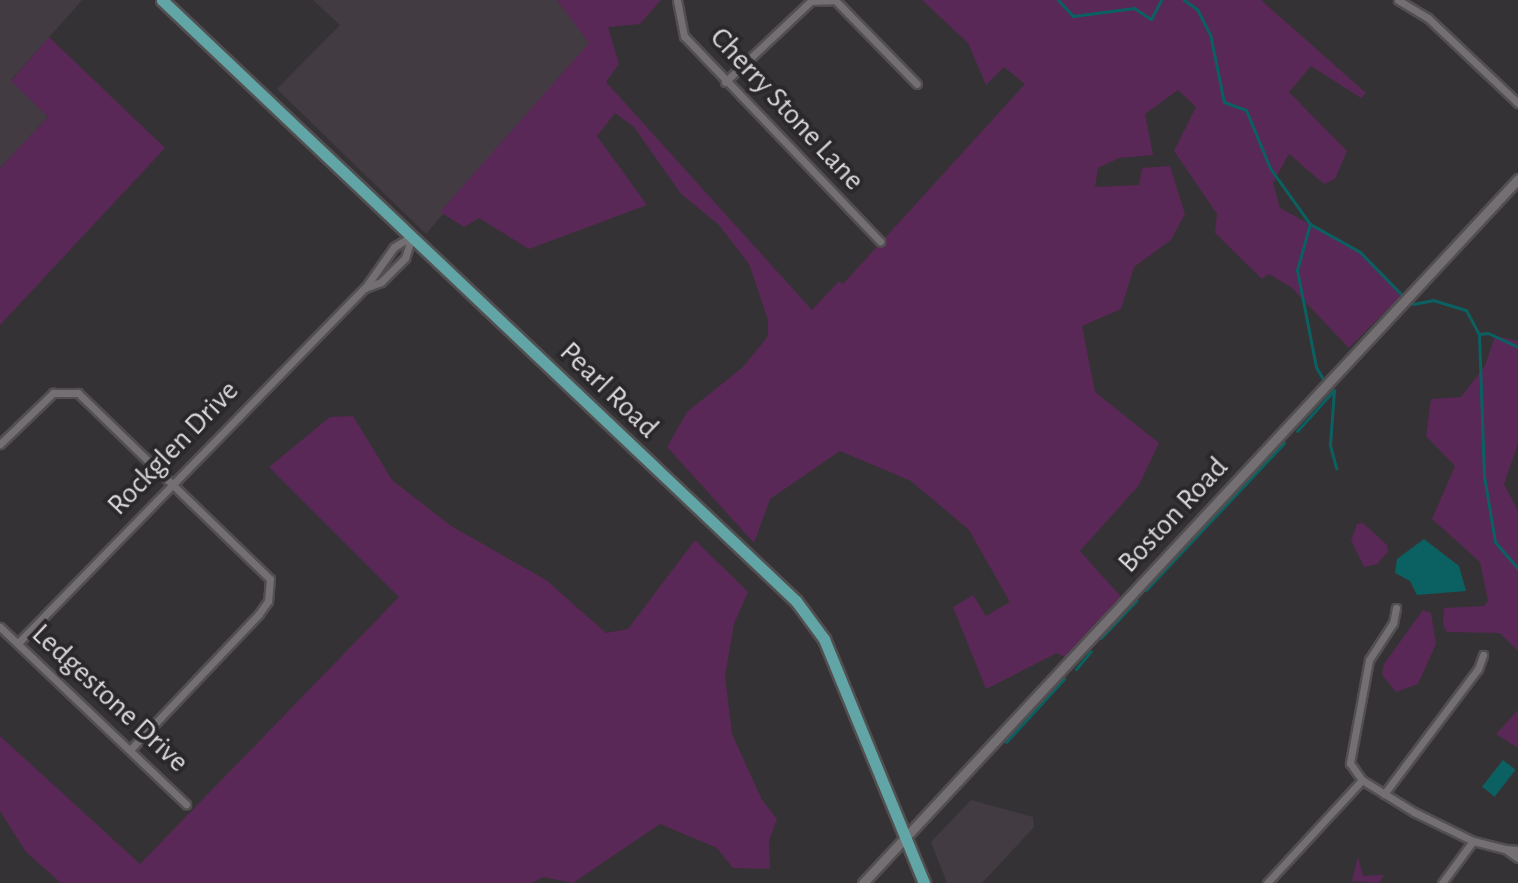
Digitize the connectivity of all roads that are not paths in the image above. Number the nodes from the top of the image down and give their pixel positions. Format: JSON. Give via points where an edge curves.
{"nodes":[{"id":1,"x":162,"y":0,"type":"edge"},
{"id":2,"x":677,"y":0,"type":"edge"},
{"id":3,"x":1398,"y":0,"type":"edge"},
{"id":4,"x":725,"y":82,"type":"junction"},
{"id":5,"x":917,"y":84,"type":"dead end"},
{"id":6,"x":1518,"y":103,"type":"edge"},
{"id":7,"x":1518,"y":179,"type":"edge"},
{"id":8,"x":412,"y":236,"type":"junction"},
{"id":9,"x":880,"y":241,"type":"dead end"},
{"id":10,"x":365,"y":288,"type":"junction"},
{"id":11,"x":0,"y":444,"type":"edge"},
{"id":12,"x":174,"y":482,"type":"junction"},
{"id":13,"x":1396,"y":608,"type":"dead end"},
{"id":14,"x":0,"y":627,"type":"edge"},
{"id":15,"x":18,"y":643,"type":"junction"},
{"id":16,"x":1483,"y":655,"type":"dead end"},
{"id":17,"x":131,"y":749,"type":"junction"},
{"id":18,"x":1362,"y":780,"type":"junction"},
{"id":19,"x":1384,"y":794,"type":"junction"},
{"id":20,"x":186,"y":804,"type":"dead end"},
{"id":21,"x":906,"y":837,"type":"junction"},
{"id":22,"x":1473,"y":841,"type":"junction"},
{"id":23,"x":1505,"y":849,"type":"junction"},
{"id":24,"x":1518,"y":850,"type":"edge"},
{"id":25,"x":1518,"y":858,"type":"edge"},
{"id":26,"x":863,"y":883,"type":"edge"},
{"id":27,"x":924,"y":883,"type":"edge"},
{"id":28,"x":1267,"y":883,"type":"edge"},
{"id":29,"x":1442,"y":883,"type":"edge"}],
"edges":[{"from":1,"to":8,"type":"main road","name":"Pearl Road"},
{"from":2,"to":4,"type":"street","name":"Cherry Stone Lane","via":[[684,36]]},
{"from":3,"to":6,"type":"street","via":[[1428,18]]},
{"from":4,"to":5,"type":"street","via":[[811,1],[835,0]]},
{"from":4,"to":9,"type":"street","name":"Cherry Stone Lane"},
{"from":7,"to":21,"type":"street","name":"Boston Road"},
{"from":8,"to":10,"type":"street","name":"Rockglen Drive","via":[[372,272]]},
{"from":8,"to":10,"type":"street","name":"Rockglen Drive","via":[[405,258],[381,282]]},
{"from":8,"to":21,"type":"main road","name":"Pearl Road","via":[[796,601],[824,639]]},
{"from":10,"to":12,"type":"street","name":"Rockglen Drive"},
{"from":11,"to":12,"type":"street","via":[[36,406],[65,389],[78,393]]},
{"from":12,"to":15,"type":"street","name":"Rockglen Drive"},
{"from":12,"to":17,"type":"street","via":[[261,567],[272,589],[228,652]]},
{"from":13,"to":18,"type":"street","via":[[1393,623],[1369,660],[1366,693],[1349,753]]},
{"from":14,"to":15,"type":"street","name":"Ledgestone Drive"},
{"from":15,"to":17,"type":"street","name":"Ledgestone Drive"},
{"from":16,"to":19,"type":"street","via":[[1478,669]]},
{"from":17,"to":20,"type":"street","name":"Ledgestone Drive"},
{"from":18,"to":19,"type":"street"},
{"from":18,"to":28,"type":"street"},
{"from":19,"to":22,"type":"street"},
{"from":21,"to":26,"type":"street","name":"Boston Road"},
{"from":21,"to":27,"type":"main road","name":"Pearl Road"},
{"from":22,"to":23,"type":"street"},
{"from":22,"to":29,"type":"street"},
{"from":23,"to":24,"type":"street"},
{"from":23,"to":25,"type":"street"}]}
